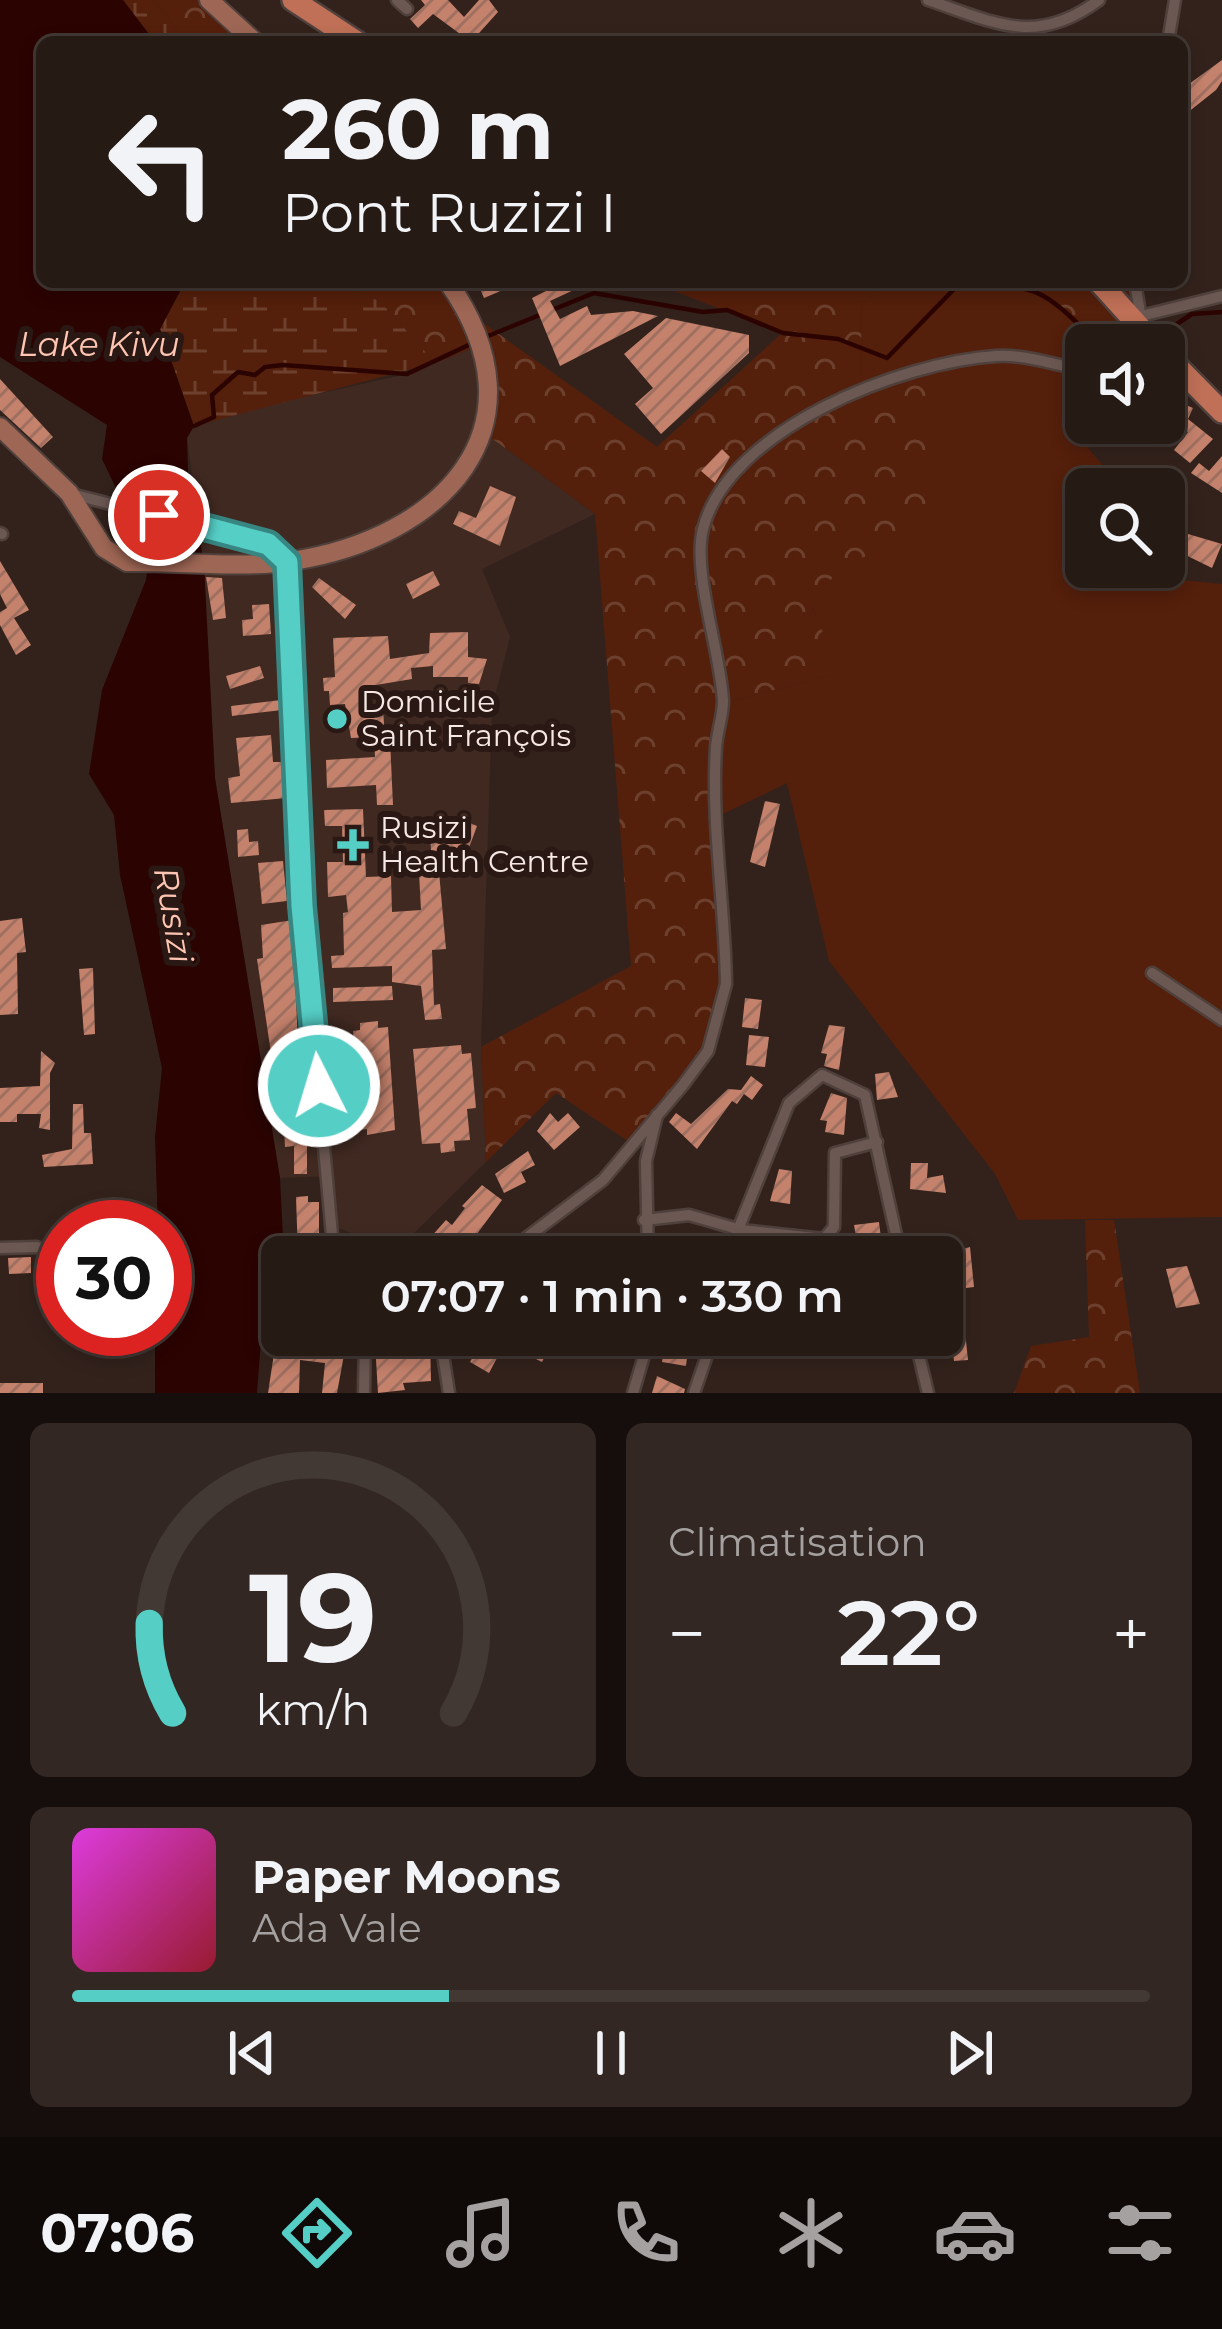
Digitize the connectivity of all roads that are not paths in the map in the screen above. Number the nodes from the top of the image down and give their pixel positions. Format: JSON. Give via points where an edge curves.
{"nodes":[{"id":1,"x":208,"y":0,"type":"edge"},
{"id":2,"x":293,"y":0,"type":"edge"},
{"id":3,"x":928,"y":0,"type":"edge"},
{"id":4,"x":1099,"y":0,"type":"edge"},
{"id":5,"x":1174,"y":0,"type":"edge"},
{"id":6,"x":247,"y":36,"type":"edge"},
{"id":7,"x":348,"y":36,"type":"edge"},
{"id":8,"x":1169,"y":36,"type":"edge"},
{"id":9,"x":452,"y":288,"type":"edge"},
{"id":10,"x":1105,"y":288,"type":"edge"},
{"id":11,"x":1136,"y":288,"type":"edge"},
{"id":12,"x":1222,"y":296,"type":"edge"},
{"id":13,"x":1139,"y":324,"type":"edge"},
{"id":14,"x":1142,"y":324,"type":"edge"},
{"id":15,"x":1150,"y":324,"type":"edge"},
{"id":16,"x":1065,"y":366,"type":"edge"},
{"id":17,"x":1185,"y":382,"type":"edge"},
{"id":18,"x":1222,"y":412,"type":"edge"},
{"id":19,"x":0,"y":427,"type":"edge"},
{"id":20,"x":69,"y":493,"type":"junction"},
{"id":21,"x":287,"y":562,"type":"junction"},
{"id":22,"x":1152,"y":973,"type":"dead end"},
{"id":23,"x":1222,"y":1020,"type":"edge"},
{"id":24,"x":658,"y":1112,"type":"junction"},
{"id":25,"x":877,"y":1142,"type":"junction"},
{"id":26,"x":644,"y":1220,"type":"junction"},
{"id":27,"x":741,"y":1230,"type":"junction"},
{"id":28,"x":332,"y":1236,"type":"edge"},
{"id":29,"x":529,"y":1236,"type":"edge"},
{"id":30,"x":646,"y":1236,"type":"edge"},
{"id":31,"x":738,"y":1236,"type":"edge"},
{"id":32,"x":897,"y":1236,"type":"edge"},
{"id":33,"x":36,"y":1247,"type":"edge"},
{"id":34,"x":0,"y":1248,"type":"edge"},
{"id":35,"x":364,"y":1356,"type":"edge"},
{"id":36,"x":443,"y":1356,"type":"edge"},
{"id":37,"x":643,"y":1356,"type":"edge"},
{"id":38,"x":707,"y":1356,"type":"edge"},
{"id":39,"x":919,"y":1356,"type":"edge"},
{"id":40,"x":364,"y":1393,"type":"edge"},
{"id":41,"x":448,"y":1393,"type":"edge"},
{"id":42,"x":632,"y":1393,"type":"edge"},
{"id":43,"x":694,"y":1393,"type":"edge"},
{"id":44,"x":928,"y":1393,"type":"edge"}],
"edges":[{"from":1,"to":6,"type":"main road"},
{"from":2,"to":7,"type":"highway"},
{"from":3,"to":4,"type":"street","via":[[1026,30],[1062,22]]},
{"from":5,"to":8,"type":"street"},
{"from":9,"to":21,"type":"main road","via":[[472,315],[489,404],[462,478],[393,530]]},
{"from":10,"to":13,"type":"highway"},
{"from":11,"to":14,"type":"street"},
{"from":12,"to":15,"type":"street"},
{"from":16,"to":24,"type":"street","via":[[989,356],[862,390],[754,453],[709,509],[701,536],[723,703],[716,747],[726,984],[708,1052]]},
{"from":17,"to":18,"type":"highway"},
{"from":19,"to":20,"type":"main road"},
{"from":20,"to":21,"type":"street","via":[[250,538]]},
{"from":20,"to":21,"type":"main road","via":[[104,548],[127,562]]},
{"from":21,"to":28,"type":"street","via":[[302,906]]},
{"from":22,"to":23,"type":"street"},
{"from":24,"to":26,"type":"street"},
{"from":24,"to":29,"type":"street","via":[[603,1180]]},
{"from":25,"to":27,"type":"street","via":[[835,1153],[831,1235],[814,1241]]},
{"from":25,"to":27,"type":"street","via":[[856,1087],[822,1076],[809,1083],[781,1120]]},
{"from":25,"to":32,"type":"street"},
{"from":26,"to":27,"type":"street","via":[[688,1216]]},
{"from":26,"to":30,"type":"street"},
{"from":27,"to":31,"type":"street"},
{"from":33,"to":34,"type":"street"},
{"from":35,"to":40,"type":"street"},
{"from":36,"to":41,"type":"street"},
{"from":37,"to":42,"type":"street"},
{"from":38,"to":43,"type":"street"},
{"from":39,"to":44,"type":"street"}]}
